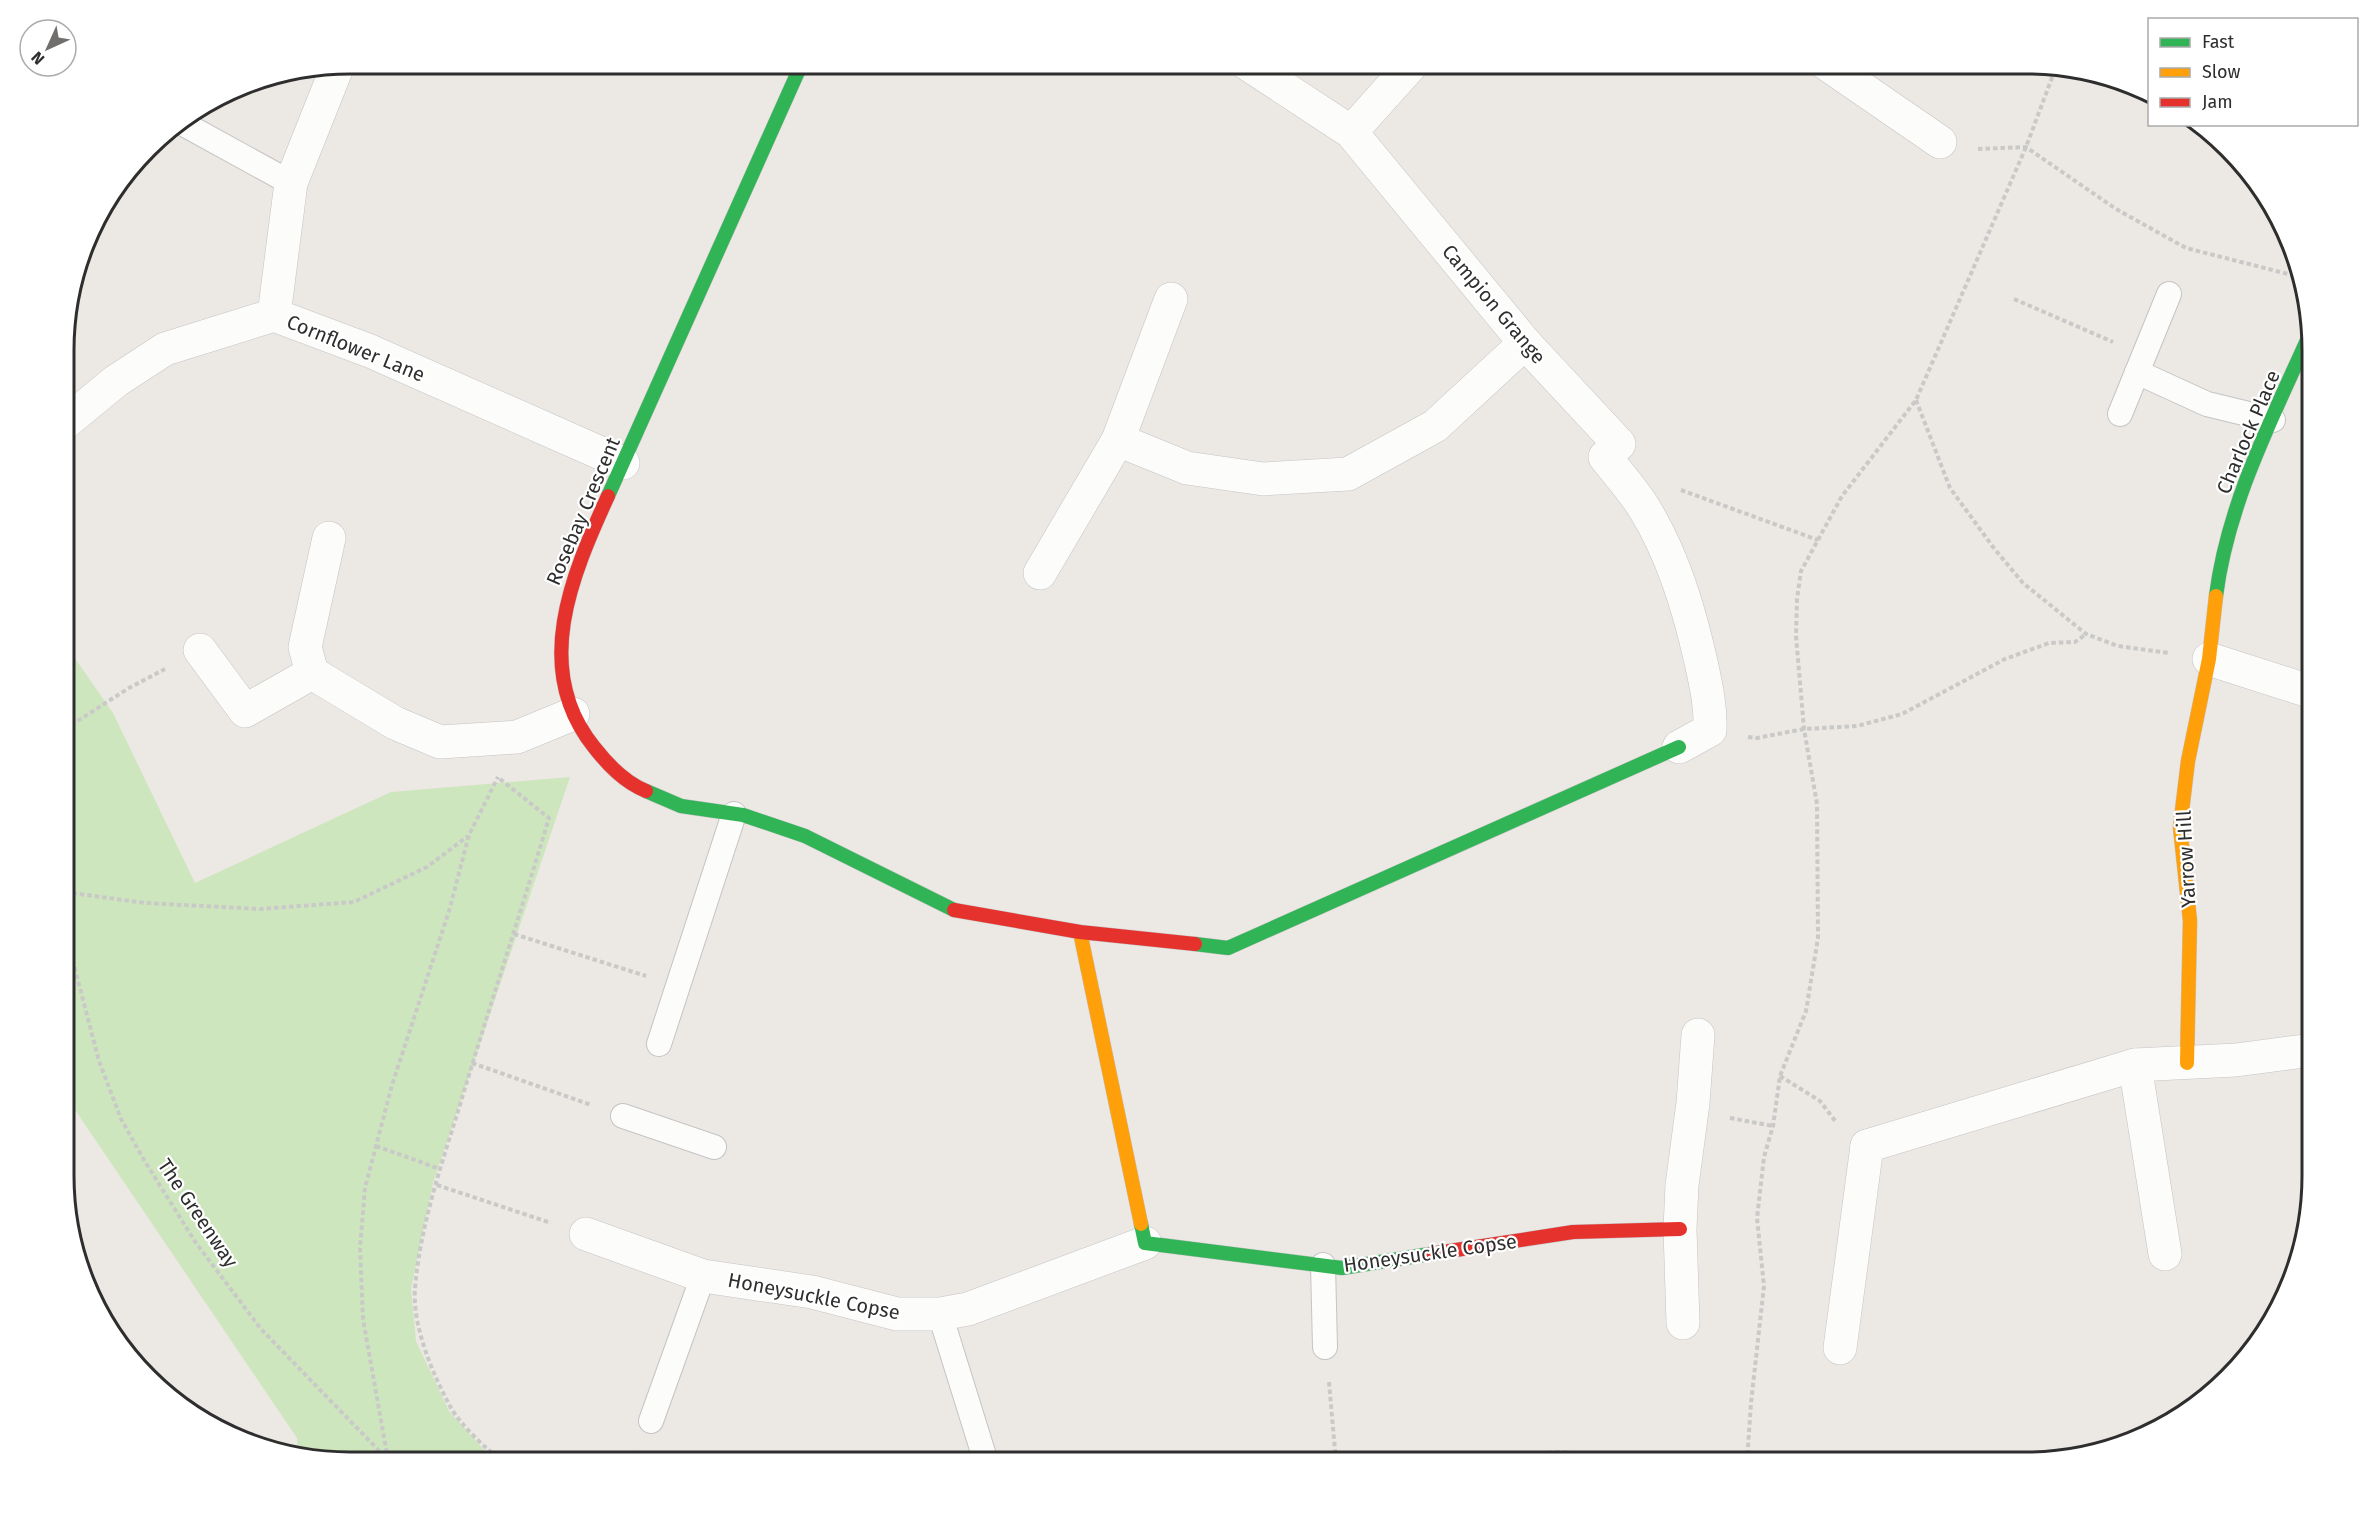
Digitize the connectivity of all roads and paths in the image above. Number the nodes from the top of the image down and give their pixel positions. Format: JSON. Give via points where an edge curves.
{"nodes":[{"id":1,"x":334,"y":74,"type":"edge"},
{"id":2,"x":797,"y":74,"type":"edge"},
{"id":3,"x":1263,"y":74,"type":"edge"},
{"id":4,"x":1403,"y":74,"type":"edge"},
{"id":5,"x":1841,"y":74,"type":"edge"},
{"id":6,"x":2053,"y":75,"type":"edge"},
{"id":7,"x":187,"y":126,"type":"edge"},
{"id":8,"x":1351,"y":132,"type":"junction"},
{"id":9,"x":1940,"y":142,"type":"joint"},
{"id":10,"x":2026,"y":147,"type":"junction"},
{"id":11,"x":291,"y":183,"type":"junction"},
{"id":12,"x":2292,"y":275,"type":"edge"},
{"id":13,"x":2169,"y":294,"type":"dead end"},
{"id":14,"x":1172,"y":299,"type":"dead end"},
{"id":15,"x":2014,"y":299,"type":"dead end"},
{"id":16,"x":274,"y":315,"type":"junction"},
{"id":17,"x":1525,"y":343,"type":"junction"},
{"id":18,"x":2302,"y":352,"type":"edge"},
{"id":19,"x":2141,"y":364,"type":"junction"},
{"id":20,"x":1916,"y":400,"type":"junction"},
{"id":21,"x":2120,"y":414,"type":"dead end"},
{"id":22,"x":74,"y":416,"type":"edge"},
{"id":23,"x":2273,"y":420,"type":"junction"},
{"id":24,"x":1118,"y":440,"type":"junction"},
{"id":25,"x":623,"y":463,"type":"junction"},
{"id":26,"x":1673,"y":488,"type":"dead end"},
{"id":27,"x":329,"y":538,"type":"dead end"},
{"id":28,"x":1818,"y":540,"type":"junction"},
{"id":29,"x":1040,"y":573,"type":"dead end"},
{"id":30,"x":2086,"y":634,"type":"junction"},
{"id":31,"x":200,"y":650,"type":"joint"},
{"id":32,"x":2209,"y":659,"type":"junction"},
{"id":33,"x":312,"y":673,"type":"junction"},
{"id":34,"x":2302,"y":689,"type":"edge"},
{"id":35,"x":573,"y":714,"type":"junction"},
{"id":36,"x":74,"y":723,"type":"edge"},
{"id":37,"x":1804,"y":729,"type":"junction"},
{"id":38,"x":499,"y":737,"type":"junction"},
{"id":39,"x":1692,"y":740,"type":"junction"},
{"id":40,"x":498,"y":778,"type":"junction"},
{"id":41,"x":734,"y":814,"type":"junction"},
{"id":42,"x":469,"y":835,"type":"junction"},
{"id":43,"x":74,"y":892,"type":"edge"},
{"id":44,"x":1080,"y":933,"type":"junction"},
{"id":45,"x":514,"y":934,"type":"junction"},
{"id":46,"x":74,"y":965,"type":"edge"},
{"id":47,"x":678,"y":986,"type":"junction"},
{"id":48,"x":1698,"y":1035,"type":"dead end"},
{"id":49,"x":659,"y":1044,"type":"dead end"},
{"id":50,"x":2302,"y":1051,"type":"edge"},
{"id":51,"x":472,"y":1063,"type":"junction"},
{"id":52,"x":2187,"y":1063,"type":"junction"},
{"id":53,"x":2135,"y":1065,"type":"junction"},
{"id":54,"x":1780,"y":1076,"type":"junction"},
{"id":55,"x":1828,"y":1113,"type":"dead end"},
{"id":56,"x":623,"y":1116,"type":"joint"},
{"id":57,"x":376,"y":1146,"type":"junction"},
{"id":58,"x":714,"y":1147,"type":"dead end"},
{"id":59,"x":440,"y":1169,"type":"junction"},
{"id":60,"x":437,"y":1185,"type":"junction"},
{"id":61,"x":1680,"y":1228,"type":"junction"},
{"id":62,"x":586,"y":1234,"type":"joint"},
{"id":63,"x":1145,"y":1243,"type":"junction"},
{"id":64,"x":2165,"y":1254,"type":"dead end"},
{"id":65,"x":1323,"y":1265,"type":"junction"},
{"id":66,"x":703,"y":1276,"type":"junction"},
{"id":67,"x":940,"y":1314,"type":"junction"},
{"id":68,"x":1683,"y":1323,"type":"dead end"},
{"id":69,"x":1325,"y":1347,"type":"joint"},
{"id":70,"x":1840,"y":1348,"type":"dead end"},
{"id":71,"x":651,"y":1421,"type":"dead end"},
{"id":72,"x":380,"y":1452,"type":"edge"},
{"id":73,"x":387,"y":1452,"type":"edge"},
{"id":74,"x":492,"y":1452,"type":"edge"},
{"id":75,"x":983,"y":1452,"type":"edge"},
{"id":76,"x":1335,"y":1452,"type":"edge"},
{"id":77,"x":1748,"y":1452,"type":"edge"}],
"edges":[{"from":1,"to":11,"type":"street"},
{"from":2,"to":25,"type":"street","name":"Rosebay Crescent"},
{"from":3,"to":8,"type":"street","name":"Campion Grange"},
{"from":4,"to":8,"type":"street"},
{"from":5,"to":9,"type":"street"},
{"from":6,"to":10,"type":"path"},
{"from":7,"to":11,"type":"lane"},
{"from":8,"to":17,"type":"street","name":"Campion Grange"},
{"from":9,"to":10,"type":"path","via":[[1962,148]]},
{"from":10,"to":12,"type":"path","via":[[2116,209],[2186,248]]},
{"from":10,"to":20,"type":"path"},
{"from":11,"to":16,"type":"street"},
{"from":13,"to":19,"type":"lane"},
{"from":14,"to":24,"type":"street"},
{"from":15,"to":19,"type":"path"},
{"from":16,"to":22,"type":"street","name":"Cornflower Lane","via":[[165,349],[116,381]]},
{"from":16,"to":25,"type":"street","name":"Cornflower Lane","via":[[370,351]]},
{"from":17,"to":24,"type":"street","via":[[1435,426],[1348,474],[1263,479],[1187,468]]},
{"from":17,"to":39,"type":"street","name":"Campion Grange","via":[[1619,444],[1605,457],[1644,508],[1678,578],[1711,714],[1710,730]]},
{"from":18,"to":23,"type":"street","name":"Charlock Place"},
{"from":19,"to":21,"type":"lane"},
{"from":19,"to":23,"type":"lane","via":[[2207,404]]},
{"from":20,"to":28,"type":"path","via":[[1842,496]]},
{"from":20,"to":30,"type":"path","via":[[1950,488],[2023,583]]},
{"from":23,"to":32,"type":"street","name":"Charlock Place","via":[[2243,484],[2220,565]]},
{"from":24,"to":29,"type":"street"},
{"from":25,"to":35,"type":"street","name":"Rosebay Crescent","via":[[567,599],[561,674]]},
{"from":26,"to":28,"type":"path"},
{"from":27,"to":33,"type":"street","via":[[305,647]]},
{"from":28,"to":37,"type":"path","via":[[1801,571],[1797,598],[1796,636]]},
{"from":30,"to":32,"type":"path","via":[[2118,646]]},
{"from":30,"to":37,"type":"path","via":[[2075,642],[2049,643],[2005,659],[1902,714],[1857,726]]},
{"from":31,"to":33,"type":"street","via":[[244,711]]},
{"from":31,"to":36,"type":"path"},
{"from":32,"to":34,"type":"street"},
{"from":32,"to":52,"type":"street","name":"Yarrow Hill","via":[[2188,761],[2180,827],[2190,921]]},
{"from":33,"to":38,"type":"street","via":[[395,723],[440,742]]},
{"from":35,"to":38,"type":"street","via":[[517,737]]},
{"from":35,"to":41,"type":"street","name":"Rosebay Crescent","via":[[603,759],[632,785],[681,806]]},
{"from":37,"to":39,"type":"path","via":[[1756,738]]},
{"from":37,"to":54,"type":"path","via":[[1817,804],[1818,938],[1806,1011]]},
{"from":38,"to":40,"type":"path"},
{"from":39,"to":44,"type":"street","name":"Rosebay Crescent","via":[[1228,948]]},
{"from":40,"to":42,"type":"path"},
{"from":40,"to":45,"type":"path","via":[[549,818]]},
{"from":41,"to":44,"type":"street","name":"Rosebay Crescent","via":[[805,836],[950,909]]},
{"from":41,"to":47,"type":"lane"},
{"from":42,"to":43,"type":"path","via":[[427,867],[354,902],[260,909],[145,903]]},
{"from":42,"to":57,"type":"path"},
{"from":44,"to":63,"type":"street"},
{"from":45,"to":47,"type":"path"},
{"from":45,"to":51,"type":"path"},
{"from":46,"to":72,"type":"path","name":"The Greenway","via":[[99,1061],[121,1119],[196,1243],[261,1329]]},
{"from":47,"to":49,"type":"lane"},
{"from":48,"to":61,"type":"street"},
{"from":50,"to":52,"type":"street"},
{"from":51,"to":56,"type":"path"},
{"from":51,"to":59,"type":"path"},
{"from":52,"to":53,"type":"street"},
{"from":53,"to":64,"type":"street"},
{"from":53,"to":70,"type":"street","via":[[1860,1143]]},
{"from":54,"to":55,"type":"path","via":[[1820,1101]]},
{"from":54,"to":77,"type":"path","via":[[1756,1218],[1764,1287]]},
{"from":56,"to":58,"type":"lane"},
{"from":57,"to":59,"type":"path"},
{"from":57,"to":73,"type":"path","via":[[365,1188],[360,1248],[363,1319]]},
{"from":59,"to":60,"type":"path"},
{"from":60,"to":62,"type":"path"},
{"from":60,"to":74,"type":"path","via":[[415,1290],[419,1331],[452,1410]]},
{"from":61,"to":65,"type":"street","name":"Honeysuckle Copse","via":[[1573,1232],[1342,1268]]},
{"from":61,"to":68,"type":"street"},
{"from":62,"to":66,"type":"street","name":"Honeysuckle Copse"},
{"from":63,"to":65,"type":"street","name":"Honeysuckle Copse"},
{"from":63,"to":67,"type":"street","name":"Honeysuckle Copse","via":[[968,1309]]},
{"from":65,"to":69,"type":"lane"},
{"from":66,"to":67,"type":"street","name":"Honeysuckle Copse","via":[[813,1292],[897,1314]]},
{"from":66,"to":71,"type":"lane"},
{"from":67,"to":75,"type":"lane"},
{"from":69,"to":76,"type":"path"}]}
